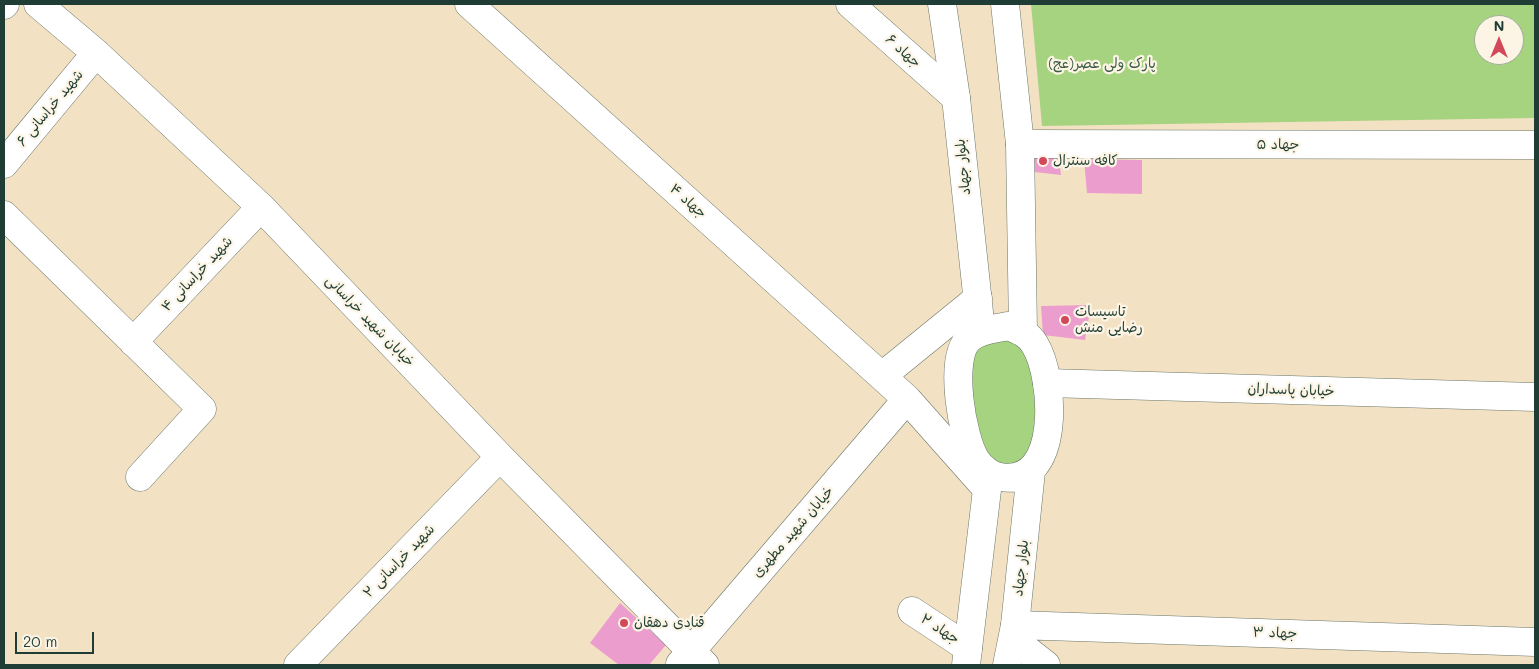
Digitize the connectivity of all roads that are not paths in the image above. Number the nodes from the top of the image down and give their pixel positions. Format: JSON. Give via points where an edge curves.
{"nodes":[{"id":1,"x":38,"y":4,"type":"edge"},
{"id":2,"x":469,"y":4,"type":"edge"},
{"id":3,"x":850,"y":4,"type":"edge"},
{"id":4,"x":942,"y":4,"type":"edge"},
{"id":5,"x":1005,"y":4,"type":"edge"},
{"id":6,"x":96,"y":53,"type":"junction"},
{"id":7,"x":956,"y":98,"type":"junction"},
{"id":8,"x":1020,"y":144,"type":"junction"},
{"id":9,"x":1535,"y":145,"type":"edge"},
{"id":10,"x":4,"y":164,"type":"edge"},
{"id":11,"x":261,"y":206,"type":"junction"},
{"id":12,"x":4,"y":216,"type":"edge"},
{"id":13,"x":978,"y":298,"type":"junction"},
{"id":14,"x":981,"y":331,"type":"junction"},
{"id":15,"x":1023,"y":331,"type":"junction"},
{"id":16,"x":133,"y":342,"type":"junction"},
{"id":17,"x":882,"y":376,"type":"junction"},
{"id":18,"x":1047,"y":383,"type":"junction"},
{"id":19,"x":1535,"y":398,"type":"edge"},
{"id":20,"x":907,"y":399,"type":"junction"},
{"id":21,"x":500,"y":457,"type":"junction"},
{"id":22,"x":1031,"y":471,"type":"junction"},
{"id":23,"x":140,"y":477,"type":"dead end"},
{"id":24,"x":989,"y":482,"type":"junction"},
{"id":25,"x":912,"y":611,"type":"dead end"},
{"id":26,"x":1014,"y":632,"type":"junction"},
{"id":27,"x":1535,"y":642,"type":"edge"},
{"id":28,"x":967,"y":656,"type":"edge"},
{"id":29,"x":692,"y":660,"type":"edge"},
{"id":30,"x":298,"y":665,"type":"edge"},
{"id":31,"x":1007,"y":665,"type":"edge"},
{"id":32,"x":1046,"y":665,"type":"edge"}],
"edges":[{"from":1,"to":6,"type":"street","name":"خیابان شهید خراسانی"},
{"from":2,"to":17,"type":"street","name":"جهاد ۴"},
{"from":3,"to":7,"type":"street","name":"جهاد ۶"},
{"from":4,"to":7,"type":"street","name":"بلوار جهاد"},
{"from":5,"to":8,"type":"street"},
{"from":6,"to":10,"type":"street","name":"شهید خراسانی ۶"},
{"from":6,"to":11,"type":"street","name":"خیابان شهید خراسانی"},
{"from":7,"to":13,"type":"street","name":"بلوار جهاد"},
{"from":8,"to":9,"type":"street","name":"جهاد ۵"},
{"from":8,"to":15,"type":"street"},
{"from":11,"to":16,"type":"street","name":"شهید خراسانی ۴"},
{"from":11,"to":21,"type":"street","name":"خیابان شهید خراسانی"},
{"from":12,"to":16,"type":"street"},
{"from":13,"to":14,"type":"street","name":"بلوار جهاد"},
{"from":13,"to":17,"type":"street"},
{"from":14,"to":15,"type":"street","via":[[1008,326]]},
{"from":14,"to":24,"type":"street","via":[[968,340],[961,352],[959,398],[966,432],[976,460]]},
{"from":15,"to":18,"type":"street","via":[[1035,344]]},
{"from":16,"to":23,"type":"street","via":[[202,410]]},
{"from":17,"to":20,"type":"street","name":"جهاد ۴"},
{"from":18,"to":19,"type":"street","name":"خیابان پاسداران"},
{"from":18,"to":22,"type":"street","via":[[1049,421],[1046,440],[1040,460]]},
{"from":20,"to":24,"type":"street","name":"جهاد ۴"},
{"from":20,"to":29,"type":"street","name":"خیابان شهید مطهری"},
{"from":21,"to":29,"type":"street","name":"خیابان شهید خراسانی"},
{"from":21,"to":30,"type":"street","name":"شهید خراسانی ۲"},
{"from":22,"to":24,"type":"street","via":[[1023,476],[1001,477]]},
{"from":22,"to":26,"type":"street","name":"بلوار جهاد"},
{"from":24,"to":28,"type":"street"},
{"from":25,"to":28,"type":"street","name":"جهاد ۲"},
{"from":26,"to":27,"type":"street","name":"جهاد ۳"},
{"from":26,"to":31,"type":"street","name":"بلوار جهاد"},
{"from":26,"to":32,"type":"street"}]}
